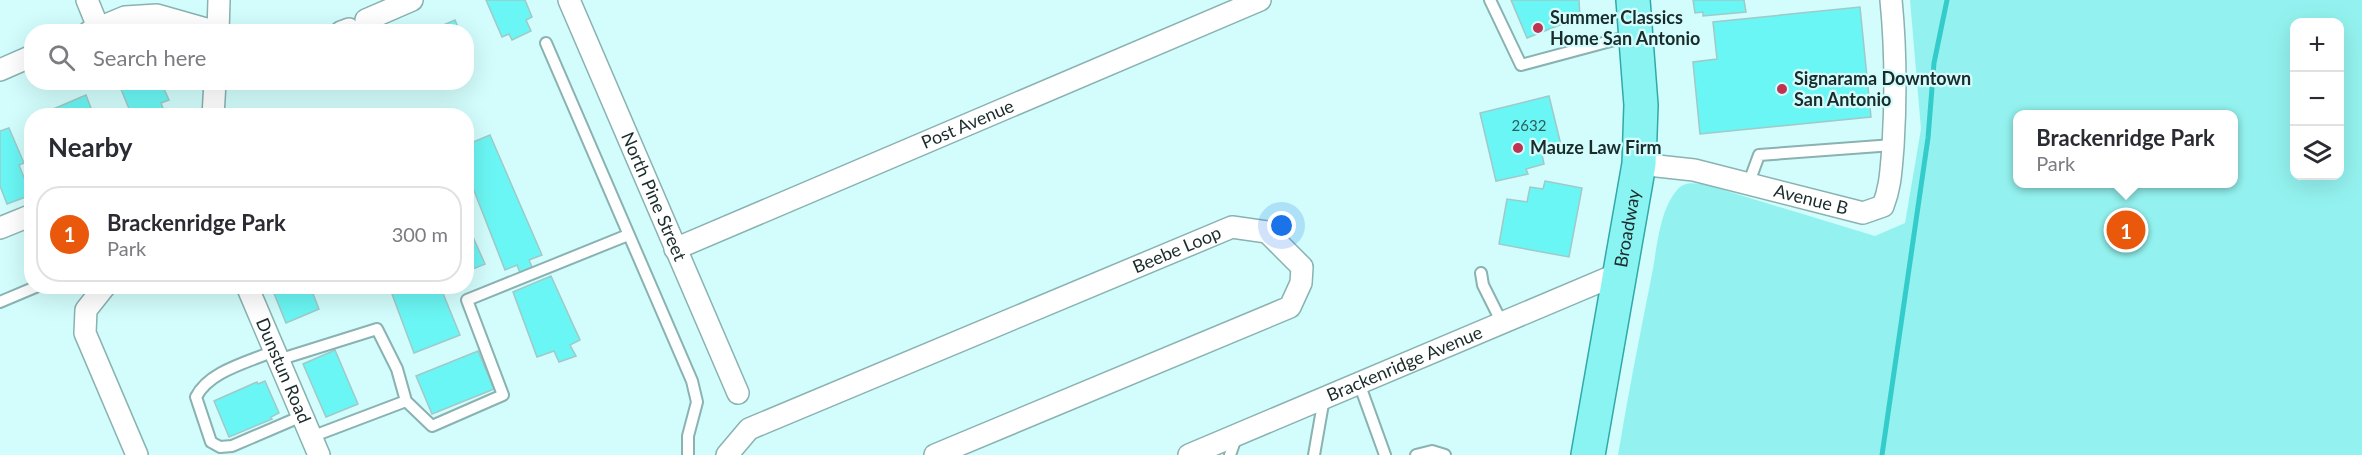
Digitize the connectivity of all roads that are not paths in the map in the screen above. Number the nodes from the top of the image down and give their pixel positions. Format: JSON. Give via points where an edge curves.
{"nodes":[{"id":1,"x":87,"y":0,"type":"edge"},
{"id":2,"x":219,"y":0,"type":"edge"},
{"id":3,"x":412,"y":0,"type":"edge"},
{"id":4,"x":569,"y":0,"type":"edge"},
{"id":5,"x":1260,"y":0,"type":"edge"},
{"id":6,"x":1490,"y":0,"type":"edge"},
{"id":7,"x":1633,"y":0,"type":"edge"},
{"id":8,"x":1892,"y":0,"type":"edge"},
{"id":9,"x":92,"y":24,"type":"edge"},
{"id":10,"x":106,"y":24,"type":"edge"},
{"id":11,"x":189,"y":24,"type":"edge"},
{"id":12,"x":218,"y":24,"type":"edge"},
{"id":13,"x":359,"y":24,"type":"edge"},
{"id":14,"x":1636,"y":35,"type":"junction"},
{"id":15,"x":546,"y":43,"type":"dead end"},
{"id":16,"x":24,"y":60,"type":"edge"},
{"id":17,"x":0,"y":70,"type":"edge"},
{"id":18,"x":215,"y":90,"type":"edge"},
{"id":19,"x":213,"y":108,"type":"edge"},
{"id":20,"x":1893,"y":146,"type":"junction"},
{"id":21,"x":1639,"y":164,"type":"junction"},
{"id":22,"x":1748,"y":185,"type":"junction"},
{"id":23,"x":24,"y":218,"type":"edge"},
{"id":24,"x":0,"y":228,"type":"edge"},
{"id":25,"x":628,"y":235,"type":"junction"},
{"id":26,"x":675,"y":249,"type":"junction"},
{"id":27,"x":1481,"y":273,"type":"dead end"},
{"id":28,"x":1620,"y":273,"type":"junction"},
{"id":29,"x":24,"y":292,"type":"edge"},
{"id":30,"x":99,"y":294,"type":"edge"},
{"id":31,"x":250,"y":294,"type":"edge"},
{"id":32,"x":0,"y":302,"type":"edge"},
{"id":33,"x":1502,"y":323,"type":"junction"},
{"id":34,"x":276,"y":356,"type":"junction"},
{"id":35,"x":1359,"y":383,"type":"junction"},
{"id":36,"x":738,"y":393,"type":"dead end"},
{"id":37,"x":1324,"y":398,"type":"junction"},
{"id":38,"x":406,"y":401,"type":"junction"},
{"id":39,"x":302,"y":416,"type":"junction"},
{"id":40,"x":1237,"y":434,"type":"junction"},
{"id":41,"x":315,"y":446,"type":"edge"},
{"id":42,"x":136,"y":455,"type":"edge"},
{"id":43,"x":688,"y":455,"type":"edge"},
{"id":44,"x":727,"y":455,"type":"edge"},
{"id":45,"x":935,"y":455,"type":"edge"},
{"id":46,"x":1189,"y":455,"type":"edge"},
{"id":47,"x":1230,"y":455,"type":"edge"},
{"id":48,"x":1314,"y":455,"type":"edge"},
{"id":49,"x":1384,"y":455,"type":"edge"},
{"id":50,"x":1416,"y":455,"type":"edge"},
{"id":51,"x":1445,"y":455,"type":"edge"},
{"id":52,"x":1588,"y":455,"type":"edge"}],
"edges":[{"from":1,"to":9,"type":"street"},
{"from":2,"to":12,"type":"street"},
{"from":3,"to":13,"type":"street"},
{"from":4,"to":26,"type":"street","name":"North Pine Street"},
{"from":5,"to":26,"type":"street","name":"Post Avenue"},
{"from":6,"to":14,"type":"lane","via":[[1521,65]]},
{"from":7,"to":14,"type":"main road","name":"Broadway"},
{"from":8,"to":20,"type":"street","name":"Avenue B","via":[[1897,62]]},
{"from":10,"to":11,"type":"street","via":[[125,17],[157,15]]},
{"from":14,"to":21,"type":"main road","name":"Broadway","via":[[1641,105]]},
{"from":15,"to":25,"type":"lane"},
{"from":16,"to":17,"type":"street"},
{"from":18,"to":19,"type":"street"},
{"from":20,"to":22,"type":"lane","via":[[1759,155]]},
{"from":20,"to":22,"type":"street","name":"Avenue B","via":[[1891,187],[1883,206],[1863,213]]},
{"from":21,"to":22,"type":"street","name":"Avenue B","via":[[1694,170]]},
{"from":21,"to":28,"type":"main road","name":"Broadway"},
{"from":23,"to":24,"type":"street"},
{"from":25,"to":38,"type":"lane","via":[[467,300],[503,395],[432,426]]},
{"from":25,"to":43,"type":"lane","via":[[697,402],[688,436]]},
{"from":26,"to":36,"type":"street","name":"North Pine Street"},
{"from":27,"to":33,"type":"lane"},
{"from":28,"to":33,"type":"street","name":"Brackenridge Avenue"},
{"from":28,"to":52,"type":"main road","name":"Broadway"},
{"from":29,"to":32,"type":"lane"},
{"from":30,"to":42,"type":"street","via":[[86,310],[85,333]]},
{"from":31,"to":34,"type":"street","name":"Dunstun Road"},
{"from":33,"to":35,"type":"street","name":"Brackenridge Avenue"},
{"from":34,"to":38,"type":"lane","via":[[377,329],[397,369]]},
{"from":34,"to":39,"type":"street","name":"Dunstun Road"},
{"from":34,"to":39,"type":"lane","via":[[212,378],[201,387],[196,397],[211,442],[220,447],[232,446]]},
{"from":35,"to":37,"type":"street","name":"Brackenridge Avenue"},
{"from":35,"to":49,"type":"lane"},
{"from":37,"to":40,"type":"street","name":"Brackenridge Avenue"},
{"from":37,"to":48,"type":"lane"},
{"from":38,"to":41,"type":"lane"},
{"from":39,"to":41,"type":"street","name":"Dunstun Road"},
{"from":40,"to":46,"type":"street","name":"Brackenridge Avenue"},
{"from":40,"to":47,"type":"lane"},
{"from":44,"to":45,"type":"street","name":"Beebe Loop","via":[[749,429],[1232,227],[1267,232],[1302,267],[1301,283],[1290,307]]},
{"from":50,"to":51,"type":"lane","via":[[1432,451]]}]}
